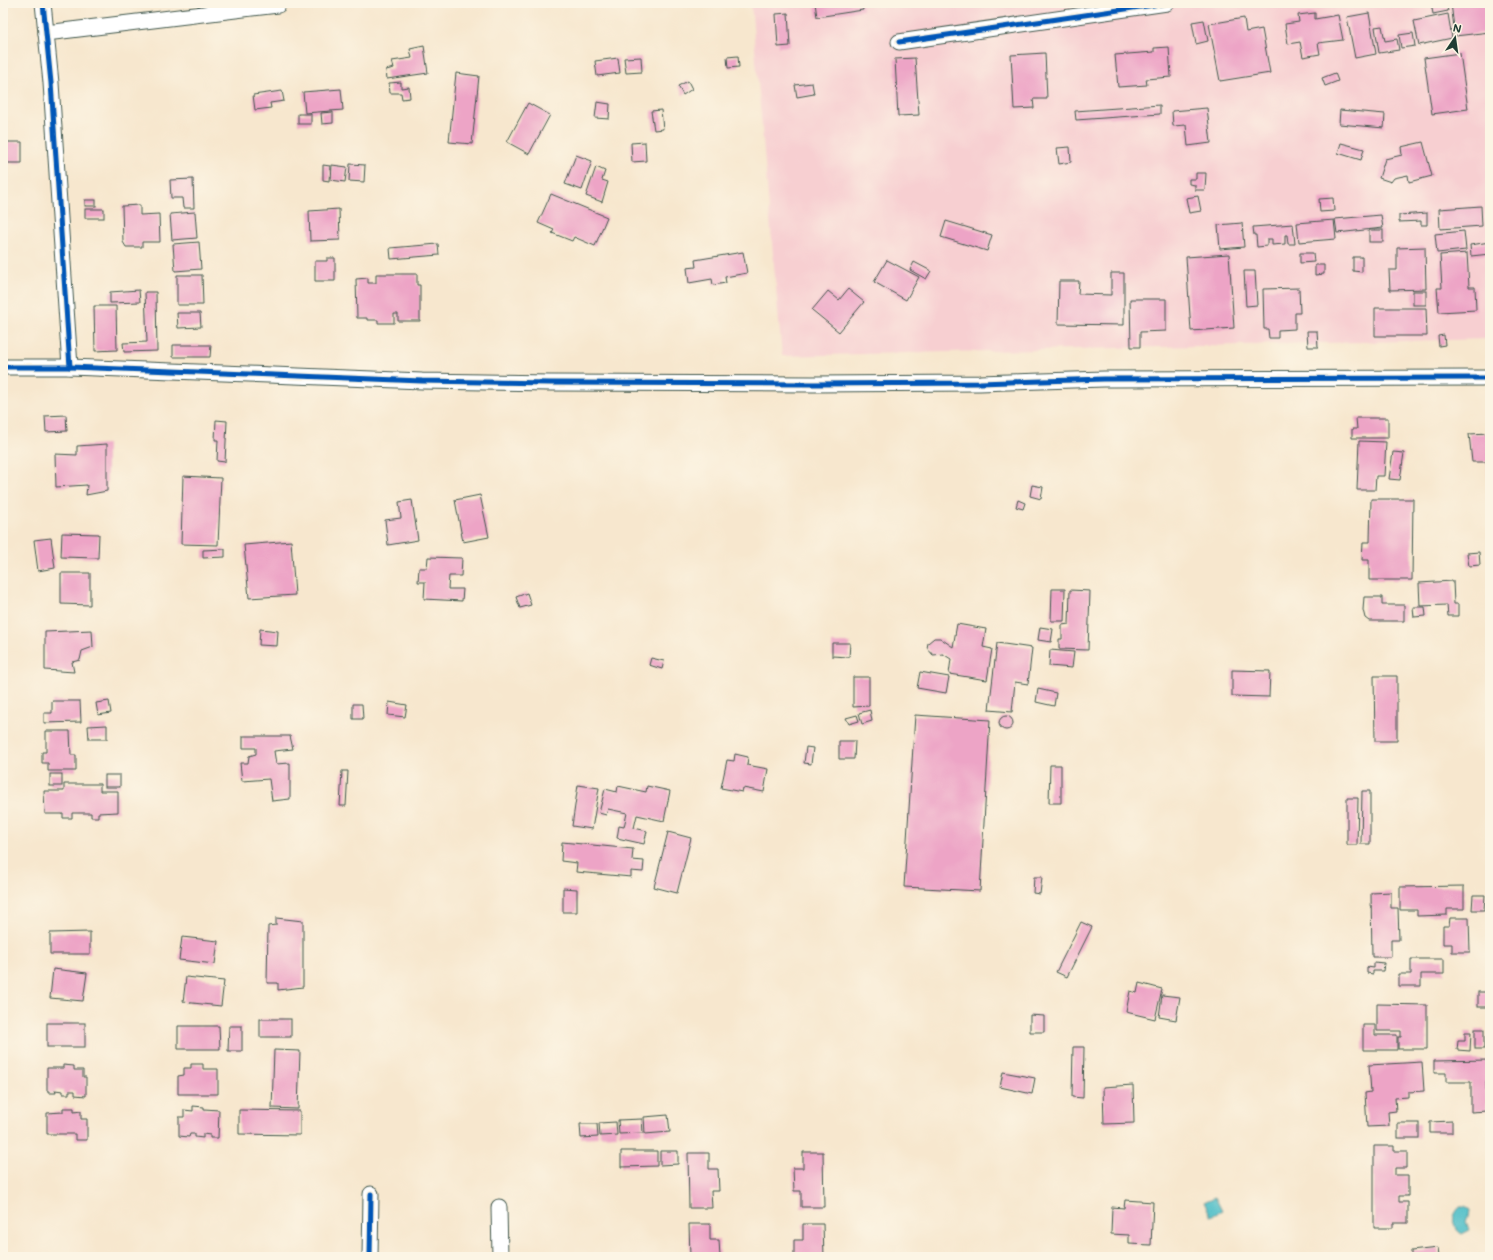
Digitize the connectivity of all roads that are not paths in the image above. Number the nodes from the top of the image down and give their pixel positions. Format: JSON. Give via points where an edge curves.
{"nodes":[{"id":1,"x":43,"y":3,"type":"edge"},
{"id":2,"x":1167,"y":3,"type":"edge"},
{"id":3,"x":278,"y":4,"type":"dead end"},
{"id":4,"x":46,"y":33,"type":"junction"},
{"id":5,"x":899,"y":42,"type":"dead end"},
{"id":6,"x":3,"y":367,"type":"edge"},
{"id":7,"x":70,"y":367,"type":"junction"},
{"id":8,"x":1490,"y":378,"type":"edge"},
{"id":9,"x":371,"y":1194,"type":"dead end"},
{"id":10,"x":499,"y":1206,"type":"dead end"},
{"id":11,"x":370,"y":1257,"type":"edge"},
{"id":12,"x":500,"y":1257,"type":"edge"}],
"edges":[{"from":1,"to":4,"type":"street"},
{"from":2,"to":5,"type":"street"},
{"from":3,"to":4,"type":"street"},
{"from":4,"to":7,"type":"street"},
{"from":6,"to":7,"type":"street"},
{"from":7,"to":8,"type":"street","via":[[422,381],[550,383],[820,384],[1104,379]]},
{"from":9,"to":11,"type":"street"},
{"from":10,"to":12,"type":"street"}]}
